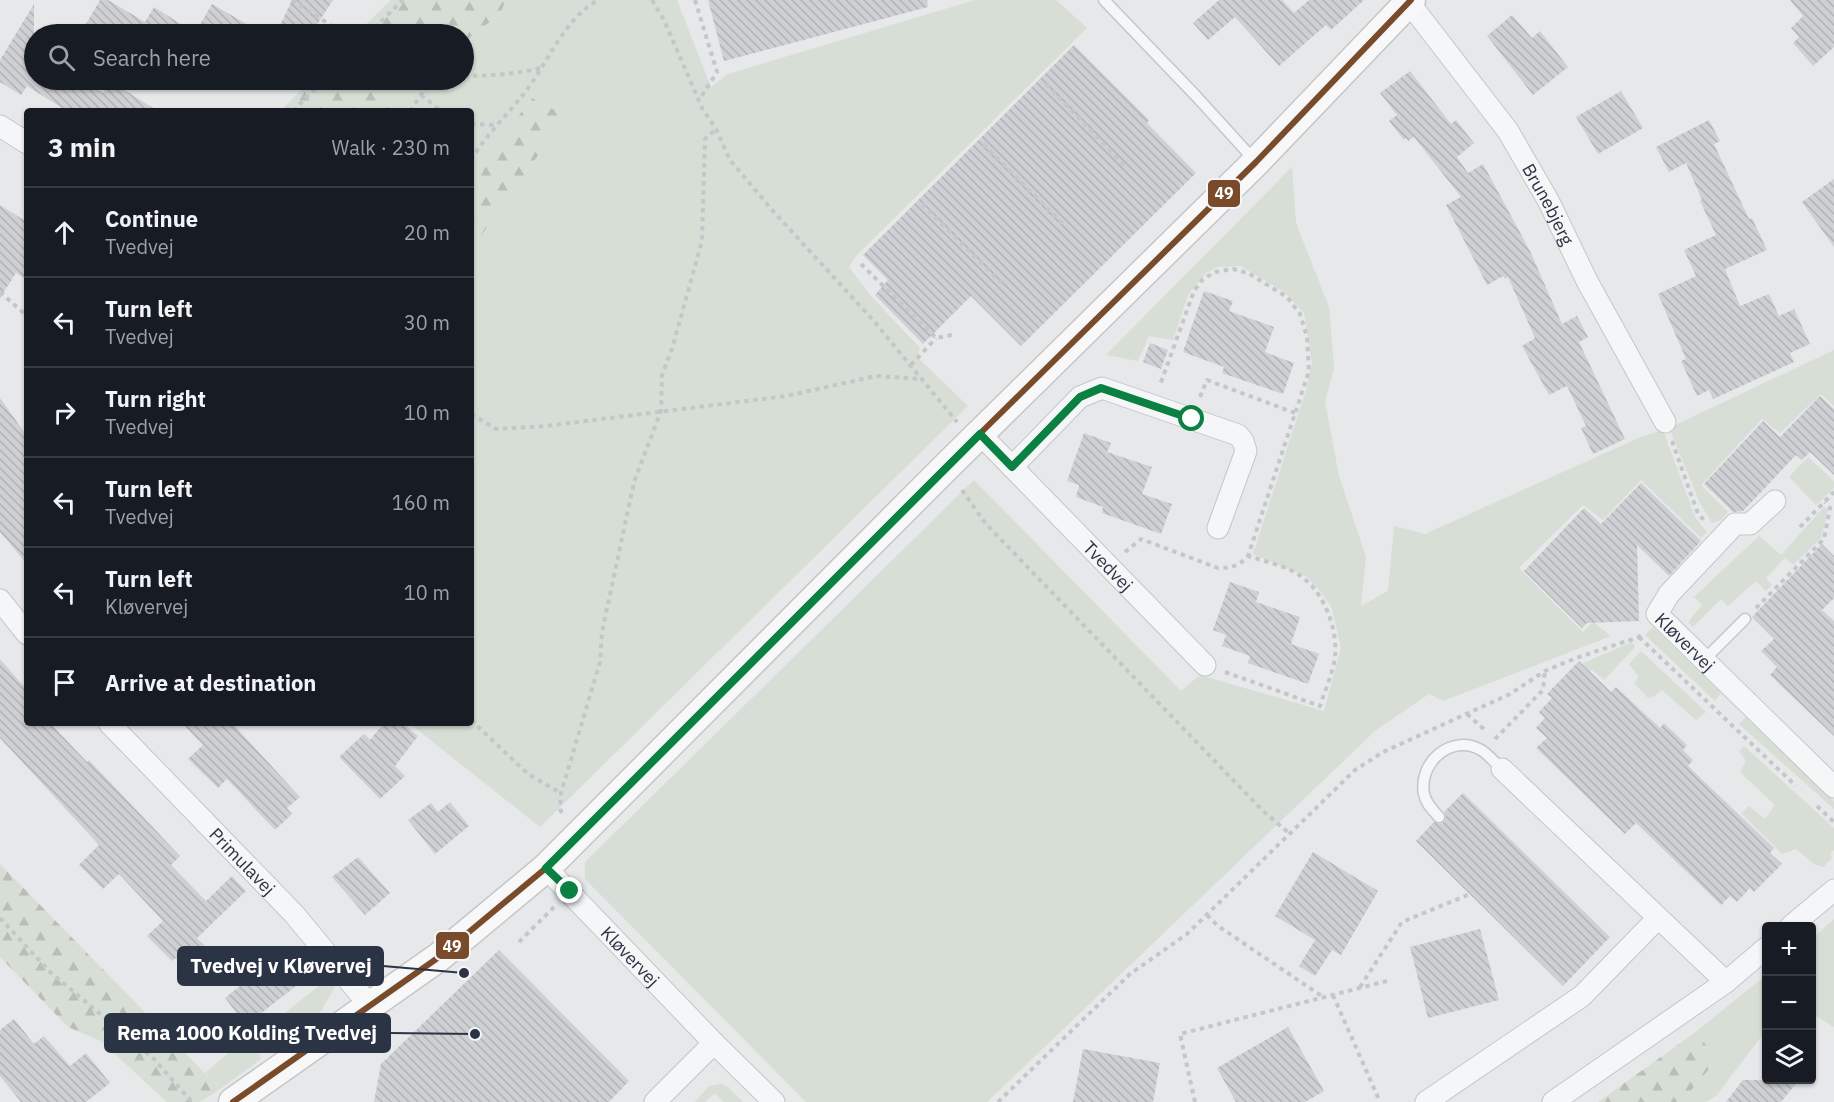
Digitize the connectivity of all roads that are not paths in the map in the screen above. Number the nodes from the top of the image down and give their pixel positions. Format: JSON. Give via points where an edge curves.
{"nodes":[{"id":1,"x":1104,"y":0,"type":"edge"},
{"id":2,"x":1409,"y":1,"type":"edge"},
{"id":3,"x":0,"y":126,"type":"edge"},
{"id":4,"x":24,"y":141,"type":"edge"},
{"id":5,"x":1256,"y":162,"type":"junction"},
{"id":6,"x":1665,"y":423,"type":"road end"},
{"id":7,"x":976,"y":437,"type":"junction"},
{"id":8,"x":1012,"y":467,"type":"junction"},
{"id":9,"x":1775,"y":501,"type":"dead end"},
{"id":10,"x":1218,"y":528,"type":"dead end"},
{"id":11,"x":0,"y":600,"type":"edge"},
{"id":12,"x":1744,"y":619,"type":"road end"},
{"id":13,"x":24,"y":630,"type":"edge"},
{"id":14,"x":1704,"y":660,"type":"junction"},
{"id":15,"x":1205,"y":665,"type":"road end"},
{"id":16,"x":112,"y":726,"type":"edge"},
{"id":17,"x":1502,"y":769,"type":"joint"},
{"id":18,"x":1834,"y":787,"type":"edge"},
{"id":19,"x":1439,"y":817,"type":"dead end"},
{"id":20,"x":546,"y":868,"type":"junction"},
{"id":21,"x":1834,"y":890,"type":"edge"},
{"id":22,"x":1658,"y":918,"type":"junction"},
{"id":23,"x":1797,"y":922,"type":"edge"},
{"id":24,"x":1762,"y":952,"type":"edge"},
{"id":25,"x":1726,"y":982,"type":"junction"},
{"id":26,"x":370,"y":1006,"type":"junction"},
{"id":27,"x":714,"y":1043,"type":"junction"},
{"id":28,"x":233,"y":1102,"type":"edge"},
{"id":29,"x":655,"y":1102,"type":"edge"},
{"id":30,"x":774,"y":1102,"type":"edge"},
{"id":31,"x":1426,"y":1102,"type":"edge"},
{"id":32,"x":1553,"y":1102,"type":"edge"}],
"edges":[{"from":1,"to":5,"type":"lane"},
{"from":2,"to":5,"type":"street"},
{"from":2,"to":6,"type":"street","name":"Brunebjerg","via":[[1508,131]]},
{"from":3,"to":4,"type":"street"},
{"from":5,"to":7,"type":"street"},
{"from":7,"to":8,"type":"street","name":"Tvedvej"},
{"from":7,"to":20,"type":"street"},
{"from":8,"to":10,"type":"street","via":[[1080,397],[1101,388],[1238,435],[1246,451]]},
{"from":8,"to":15,"type":"street","name":"Tvedvej"},
{"from":9,"to":14,"type":"street","name":"Kløvervej","via":[[1750,524],[1735,524],[1669,594],[1657,614]]},
{"from":11,"to":13,"type":"street"},
{"from":12,"to":14,"type":"lane"},
{"from":14,"to":18,"type":"street","name":"Kløvervej"},
{"from":16,"to":26,"type":"street","name":"Primulavej","via":[[294,914]]},
{"from":17,"to":19,"type":"lane","via":[[1482,750],[1470,746],[1446,749],[1436,756],[1429,764],[1423,785],[1429,806]]},
{"from":17,"to":22,"type":"street"},
{"from":20,"to":26,"type":"street","via":[[439,957]]},
{"from":20,"to":27,"type":"street","name":"Kløvervej"},
{"from":21,"to":23,"type":"street"},
{"from":22,"to":25,"type":"street"},
{"from":22,"to":31,"type":"street","via":[[1582,996]]},
{"from":24,"to":25,"type":"street"},
{"from":25,"to":32,"type":"street"},
{"from":26,"to":28,"type":"street"},
{"from":27,"to":29,"type":"street"},
{"from":27,"to":30,"type":"street","name":"Kløvervej"}]}
